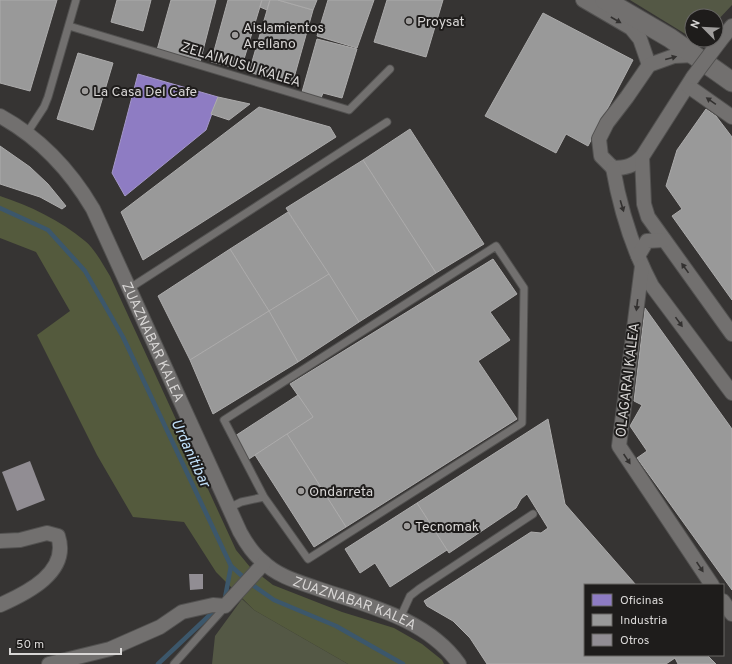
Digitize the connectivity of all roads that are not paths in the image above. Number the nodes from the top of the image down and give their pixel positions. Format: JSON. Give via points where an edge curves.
{"nodes":[{"id":1,"x":76,"y":0,"type":"edge"},
{"id":2,"x":583,"y":0,"type":"edge"},
{"id":3,"x":605,"y":0,"type":"edge"},
{"id":4,"x":69,"y":26,"type":"junction"},
{"id":5,"x":732,"y":26,"type":"edge"},
{"id":6,"x":695,"y":55,"type":"junction"},
{"id":7,"x":649,"y":65,"type":"junction"},
{"id":8,"x":390,"y":69,"type":"dead end"},
{"id":9,"x":731,"y":80,"type":"edge"},
{"id":10,"x":691,"y":82,"type":"junction"},
{"id":11,"x":0,"y":116,"type":"edge"},
{"id":12,"x":732,"y":117,"type":"edge"},
{"id":13,"x":387,"y":122,"type":"dead end"},
{"id":14,"x":27,"y":133,"type":"junction"},
{"id":15,"x":642,"y":157,"type":"junction"},
{"id":16,"x":613,"y":168,"type":"junction"},
{"id":17,"x":664,"y":240,"type":"junction"},
{"id":18,"x":640,"y":261,"type":"junction"},
{"id":19,"x":130,"y":288,"type":"junction"},
{"id":20,"x":732,"y":334,"type":"edge"},
{"id":21,"x":732,"y":393,"type":"edge"},
{"id":22,"x":264,"y":497,"type":"junction"},
{"id":23,"x":229,"y":508,"type":"junction"},
{"id":24,"x":533,"y":514,"type":"dead end"},
{"id":25,"x":0,"y":541,"type":"edge"},
{"id":26,"x":260,"y":568,"type":"junction"},
{"id":27,"x":711,"y":584,"type":"edge"},
{"id":28,"x":724,"y":602,"type":"edge"},
{"id":29,"x":0,"y":605,"type":"edge"},
{"id":30,"x":225,"y":606,"type":"junction"},
{"id":31,"x":732,"y":614,"type":"edge"},
{"id":32,"x":400,"y":618,"type":"junction"},
{"id":33,"x":49,"y":664,"type":"edge"},
{"id":34,"x":174,"y":664,"type":"edge"},
{"id":35,"x":460,"y":664,"type":"edge"}],
"edges":[{"from":1,"to":4,"type":"lane"},
{"from":2,"to":7,"type":"street","one_way":true,"via":[[631,28],[640,38]]},
{"from":3,"to":6,"type":"main road","via":[[634,15]]},
{"from":4,"to":8,"type":"lane","name":"ZELAIMUSU KALEA","via":[[349,110]]},
{"from":4,"to":14,"type":"lane","via":[[44,107]]},
{"from":5,"to":10,"type":"street","bridge":true},
{"from":7,"to":6,"type":"street","one_way":true,"via":[[674,56]]},
{"from":6,"to":9,"type":"main road"},
{"from":7,"to":16,"type":"street","via":[[607,123],[599,139],[601,156]]},
{"from":12,"to":10,"type":"street","one_way":true},
{"from":10,"to":15,"type":"street"},
{"from":11,"to":14,"type":"street","name":"ZUAZNABAR KALEA"},
{"from":13,"to":19,"type":"lane"},
{"from":14,"to":19,"type":"street","name":"ZUAZNABAR KALEA","via":[[61,164],[83,192],[102,224]]},
{"from":15,"to":16,"type":"street","via":[[632,166]]},
{"from":15,"to":17,"type":"street","via":[[644,204],[648,217]]},
{"from":16,"to":18,"type":"street","name":"OLAGARAI KALEA","one_way":true,"via":[[617,190]]},
{"from":17,"to":18,"type":"street","via":[[647,241]]},
{"from":20,"to":17,"type":"street","one_way":true},
{"from":18,"to":21,"type":"street","name":"OLAGARAI KALEA","one_way":true,"via":[[652,286]]},
{"from":18,"to":27,"type":"street","name":"OLAGARAI KALEA","one_way":true,"via":[[618,446]]},
{"from":19,"to":23,"type":"street","name":"ZUAZNABAR KALEA"},
{"from":22,"to":22,"type":"lane","via":[[308,558],[522,423],[524,288],[496,246],[224,420]]},
{"from":22,"to":23,"type":"lane","via":[[241,502]]},
{"from":23,"to":26,"type":"street","name":"ZUAZNABAR KALEA"},
{"from":24,"to":32,"type":"lane","via":[[410,596]]},
{"from":25,"to":29,"type":"street","via":[[20,540],[47,532],[58,536],[60,543],[58,559],[50,574],[32,590]]},
{"from":26,"to":30,"type":"street"},
{"from":26,"to":32,"type":"street","name":"ZUAZNABAR KALEA"},
{"from":28,"to":31,"type":"street"},
{"from":30,"to":33,"type":"street","via":[[213,605],[187,610],[160,627],[110,650]]},
{"from":30,"to":34,"type":"lane"},
{"from":32,"to":35,"type":"street","name":"ZUAZNABAR KALEA","via":[[437,640]]}]}
